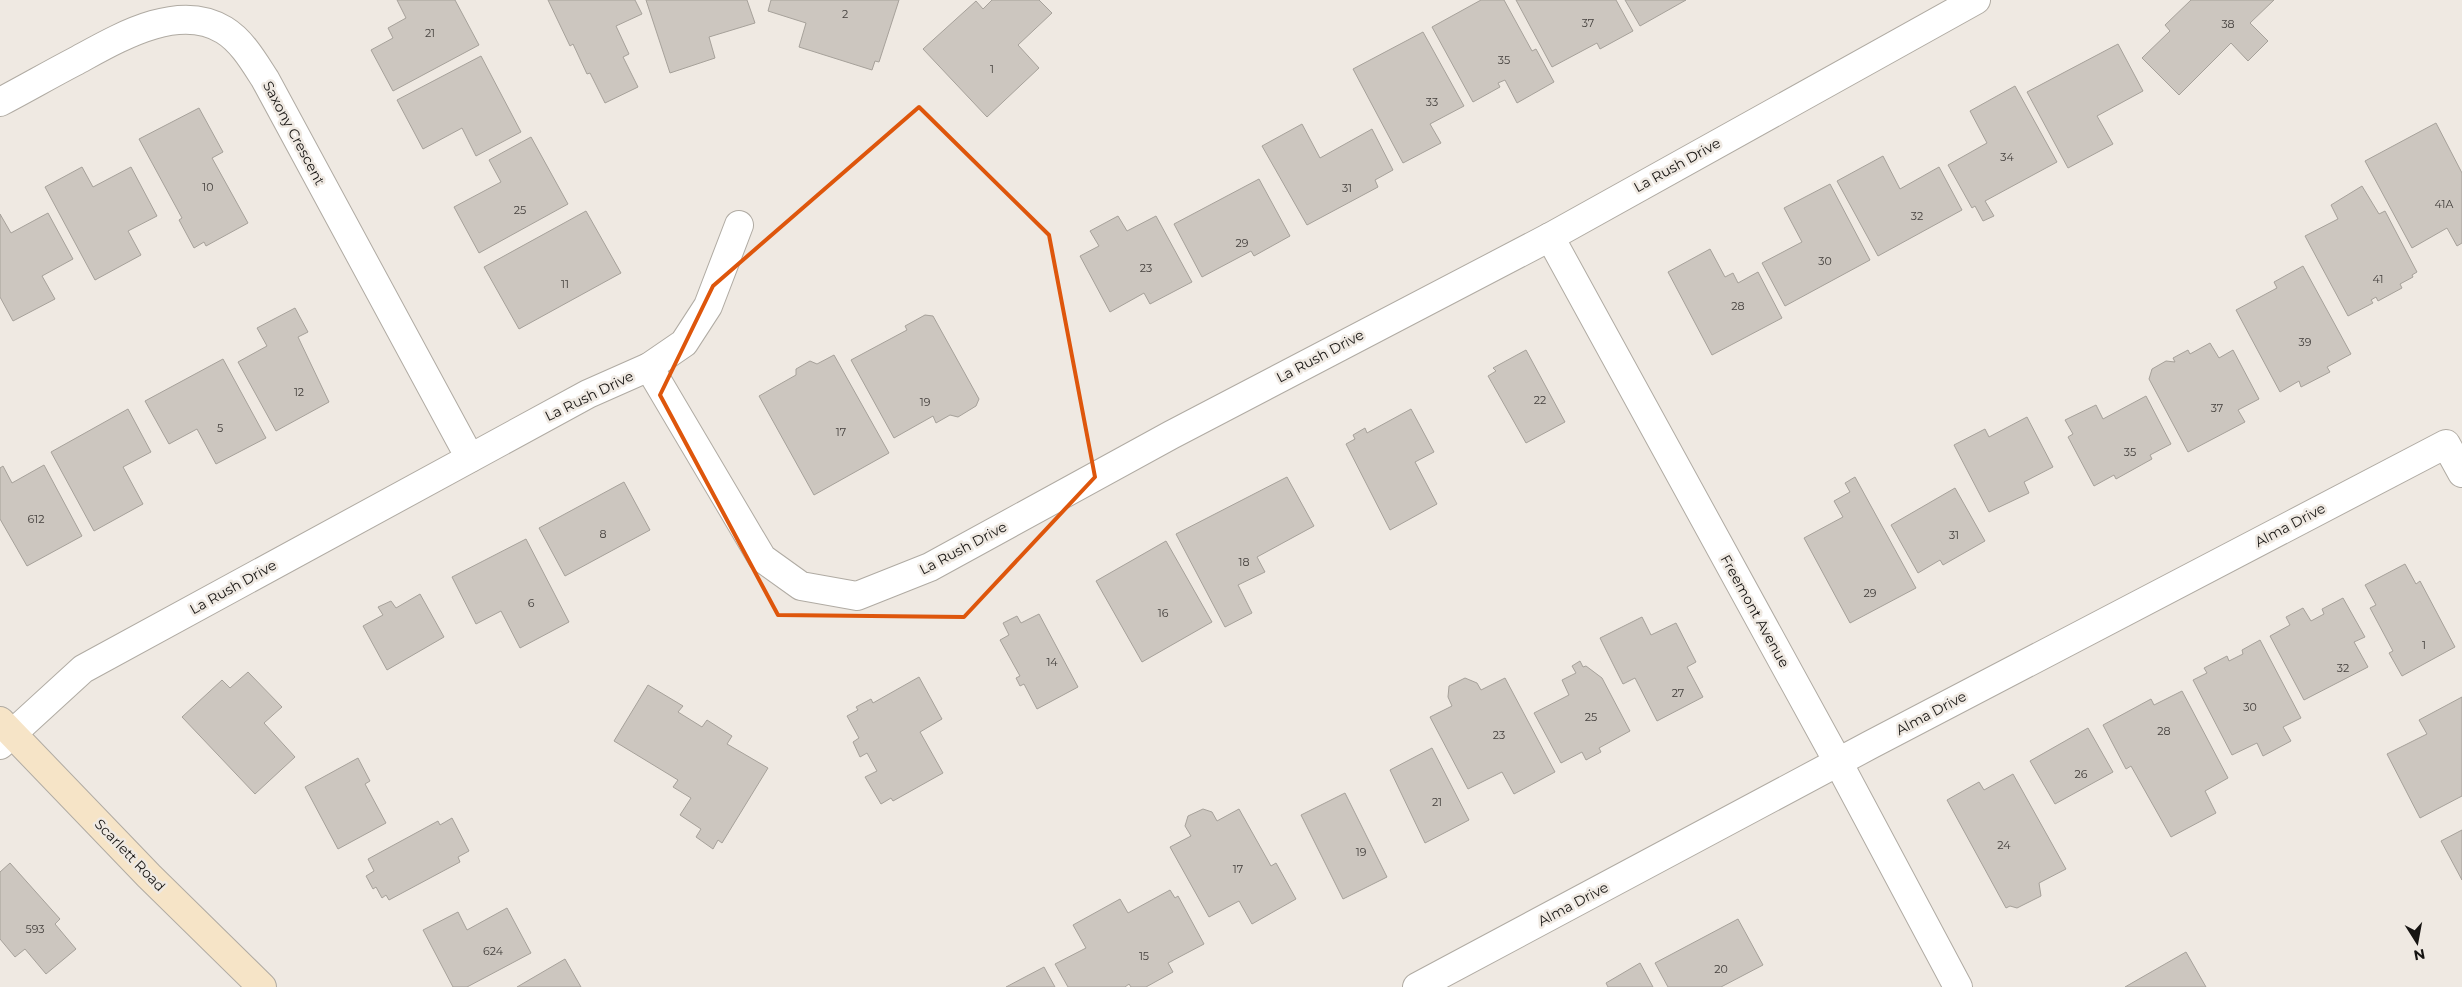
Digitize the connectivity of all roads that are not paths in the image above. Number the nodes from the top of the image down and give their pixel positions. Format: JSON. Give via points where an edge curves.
{"nodes":[{"id":1,"x":1976,"y":0,"type":"edge"},
{"id":2,"x":0,"y":102,"type":"edge"},
{"id":3,"x":740,"y":225,"type":"dead end"},
{"id":4,"x":1550,"y":236,"type":"junction"},
{"id":5,"x":649,"y":366,"type":"junction"},
{"id":6,"x":470,"y":458,"type":"junction"},
{"id":7,"x":2462,"y":473,"type":"edge"},
{"id":8,"x":4,"y":733,"type":"edge"},
{"id":9,"x":1838,"y":762,"type":"junction"},
{"id":10,"x":262,"y":987,"type":"edge"},
{"id":11,"x":1417,"y":987,"type":"edge"},
{"id":12,"x":1958,"y":987,"type":"edge"}],
"edges":[{"from":1,"to":4,"type":"street","name":"La Rush Drive"},
{"from":2,"to":6,"type":"street","name":"Saxony Crescent","via":[[131,32],[169,21],[198,21],[224,30],[248,52],[265,79]]},
{"from":3,"to":5,"type":"street","via":[[708,306],[684,343]]},
{"from":4,"to":5,"type":"street","name":"La Rush Drive","via":[[1171,435],[930,567],[857,596],[801,586],[762,558]]},
{"from":4,"to":9,"type":"street","name":"Freemont Avenue"},
{"from":5,"to":6,"type":"street","name":"La Rush Drive","via":[[588,394]]},
{"from":6,"to":8,"type":"street","name":"La Rush Drive","via":[[83,669]]},
{"from":7,"to":9,"type":"street","name":"Alma Drive","via":[[2446,444]]},
{"from":8,"to":10,"type":"main road","name":"Scarlett Road"},
{"from":9,"to":11,"type":"street","name":"Alma Drive"},
{"from":9,"to":12,"type":"street","name":"Freemont Avenue"}]}
